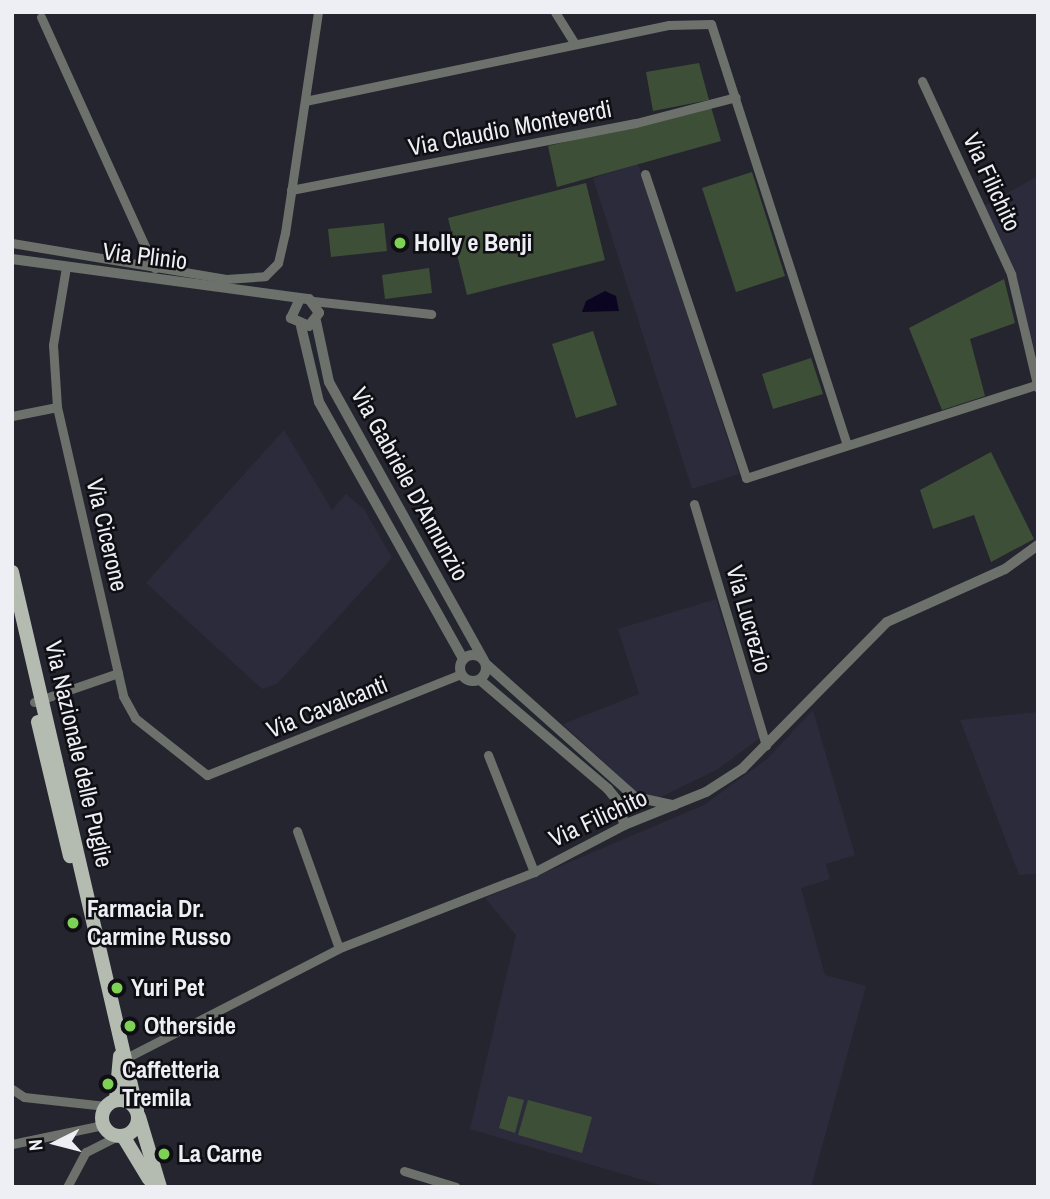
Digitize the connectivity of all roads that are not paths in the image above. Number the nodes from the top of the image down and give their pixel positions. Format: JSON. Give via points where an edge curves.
{"nodes":[{"id":1,"x":318,"y":12,"type":"edge"},
{"id":2,"x":555,"y":12,"type":"edge"},
{"id":3,"x":41,"y":17,"type":"dead end"},
{"id":4,"x":574,"y":43,"type":"junction"},
{"id":5,"x":922,"y":81,"type":"dead end"},
{"id":6,"x":736,"y":97,"type":"junction"},
{"id":7,"x":305,"y":101,"type":"junction"},
{"id":8,"x":645,"y":174,"type":"dead end"},
{"id":9,"x":291,"y":190,"type":"junction"},
{"id":10,"x":12,"y":243,"type":"edge"},
{"id":11,"x":12,"y":259,"type":"edge"},
{"id":12,"x":66,"y":267,"type":"junction"},
{"id":13,"x":155,"y":268,"type":"junction"},
{"id":14,"x":272,"y":294,"type":"junction"},
{"id":15,"x":300,"y":299,"type":"junction"},
{"id":16,"x":313,"y":301,"type":"junction"},
{"id":17,"x":290,"y":309,"type":"junction"},
{"id":18,"x":431,"y":314,"type":"dead end"},
{"id":19,"x":316,"y":321,"type":"junction"},
{"id":20,"x":301,"y":326,"type":"junction"},
{"id":21,"x":1037,"y":387,"type":"edge"},
{"id":22,"x":57,"y":407,"type":"junction"},
{"id":23,"x":12,"y":416,"type":"edge"},
{"id":24,"x":847,"y":445,"type":"junction"},
{"id":25,"x":694,"y":503,"type":"dead end"},
{"id":26,"x":1038,"y":545,"type":"edge"},
{"id":27,"x":12,"y":572,"type":"edge"},
{"id":28,"x":12,"y":612,"type":"edge"},
{"id":29,"x":463,"y":659,"type":"junction"},
{"id":30,"x":485,"y":662,"type":"junction"},
{"id":31,"x":118,"y":673,"type":"junction"},
{"id":32,"x":461,"y":674,"type":"junction"},
{"id":33,"x":480,"y":680,"type":"junction"},
{"id":34,"x":38,"y":700,"type":"junction"},
{"id":35,"x":766,"y":746,"type":"junction"},
{"id":36,"x":488,"y":755,"type":"dead end"},
{"id":37,"x":207,"y":775,"type":"joint"},
{"id":38,"x":677,"y":806,"type":"junction"},
{"id":39,"x":624,"y":825,"type":"junction"},
{"id":40,"x":297,"y":831,"type":"dead end"},
{"id":41,"x":534,"y":872,"type":"junction"},
{"id":42,"x":339,"y":948,"type":"junction"},
{"id":43,"x":124,"y":1058,"type":"junction"},
{"id":44,"x":12,"y":1089,"type":"edge"},
{"id":45,"x":111,"y":1103,"type":"junction"},
{"id":46,"x":138,"y":1114,"type":"junction"},
{"id":47,"x":103,"y":1125,"type":"junction"},
{"id":48,"x":121,"y":1136,"type":"junction"},
{"id":49,"x":12,"y":1144,"type":"edge"},
{"id":50,"x":404,"y":1171,"type":"dead end"},
{"id":51,"x":67,"y":1187,"type":"edge"},
{"id":52,"x":151,"y":1187,"type":"edge"},
{"id":53,"x":160,"y":1187,"type":"edge"},
{"id":54,"x":456,"y":1187,"type":"edge"}],
"edges":[{"from":1,"to":7,"type":"street"},
{"from":2,"to":4,"type":"street"},
{"from":3,"to":13,"type":"street"},
{"from":4,"to":6,"type":"street","via":[[706,22]]},
{"from":4,"to":7,"type":"street"},
{"from":5,"to":21,"type":"street","name":"Via Filichito","via":[[1011,274]]},
{"from":6,"to":9,"type":"street","name":"Via Claudio Monteverdi","via":[[636,123]]},
{"from":6,"to":24,"type":"street"},
{"from":7,"to":9,"type":"street"},
{"from":8,"to":24,"type":"street","via":[[746,478]]},
{"from":9,"to":13,"type":"street","via":[[278,263],[265,276],[226,279]]},
{"from":10,"to":13,"type":"street"},
{"from":11,"to":12,"type":"street","name":"Via Plinio"},
{"from":12,"to":14,"type":"street","name":"Via Plinio"},
{"from":12,"to":22,"type":"street","name":"Via Cicerone","via":[[53,345]]},
{"from":14,"to":15,"type":"street","name":"Via Plinio"},
{"from":14,"to":17,"type":"street"},
{"from":15,"to":16,"type":"street","name":"Via Plinio"},
{"from":15,"to":17,"type":"street"},
{"from":16,"to":18,"type":"street","name":"Via Plinio"},
{"from":16,"to":19,"type":"street"},
{"from":17,"to":20,"type":"street"},
{"from":19,"to":20,"type":"street"},
{"from":19,"to":30,"type":"street","name":"Via Gabriele D'Annunzio","via":[[329,382]]},
{"from":20,"to":29,"type":"street","name":"Via Gabriele D'Annunzio","via":[[319,402]]},
{"from":21,"to":24,"type":"street"},
{"from":22,"to":23,"type":"street"},
{"from":22,"to":31,"type":"street","name":"Via Cicerone"},
{"from":25,"to":35,"type":"street","name":"Via Lucrezio"},
{"from":26,"to":35,"type":"street","name":"Via Filichito","via":[[1004,569],[887,622]]},
{"from":27,"to":34,"type":"main road","name":"Via Nazionale delle Puglie"},
{"from":28,"to":34,"type":"main road","name":"Via Nazionale delle Puglie"},
{"from":29,"to":30,"type":"street","via":[[476,654]]},
{"from":29,"to":32,"type":"street"},
{"from":30,"to":33,"type":"street"},
{"from":30,"to":38,"type":"street","name":"Via Gabriele D'Annunzio","via":[[635,797]]},
{"from":31,"to":34,"type":"street"},
{"from":31,"to":37,"type":"street","name":"Via Cicerone","via":[[135,718]]},
{"from":32,"to":33,"type":"street"},
{"from":32,"to":37,"type":"street","name":"Via Cavalcanti"},
{"from":33,"to":39,"type":"street","via":[[608,789],[620,804]]},
{"from":34,"to":43,"type":"main road","name":"Via Nazionale delle Puglie"},
{"from":35,"to":38,"type":"street","name":"Via Filichito","via":[[724,781]]},
{"from":36,"to":41,"type":"street"},
{"from":38,"to":39,"type":"street","name":"Via Filichito"},
{"from":39,"to":41,"type":"street","name":"Via Filichito"},
{"from":40,"to":42,"type":"street"},
{"from":41,"to":42,"type":"street","name":"Via Filichito"},
{"from":42,"to":43,"type":"street","name":"Via Filichito"},
{"from":43,"to":45,"type":"main road","name":"Via Nazionale delle Puglie"},
{"from":43,"to":46,"type":"main road","name":"Via Nazionale delle Puglie"},
{"from":44,"to":45,"type":"street","via":[[24,1097]]},
{"from":45,"to":46,"type":"main road"},
{"from":45,"to":47,"type":"main road","name":"Via Nazionale delle Puglie"},
{"from":46,"to":48,"type":"main road"},
{"from":46,"to":53,"type":"main road","name":"Via Nazionale delle Puglie"},
{"from":47,"to":48,"type":"main road"},
{"from":47,"to":49,"type":"street"},
{"from":48,"to":51,"type":"street","via":[[86,1152]]},
{"from":48,"to":52,"type":"main road","via":[[146,1165]]},
{"from":50,"to":54,"type":"street"}]}
